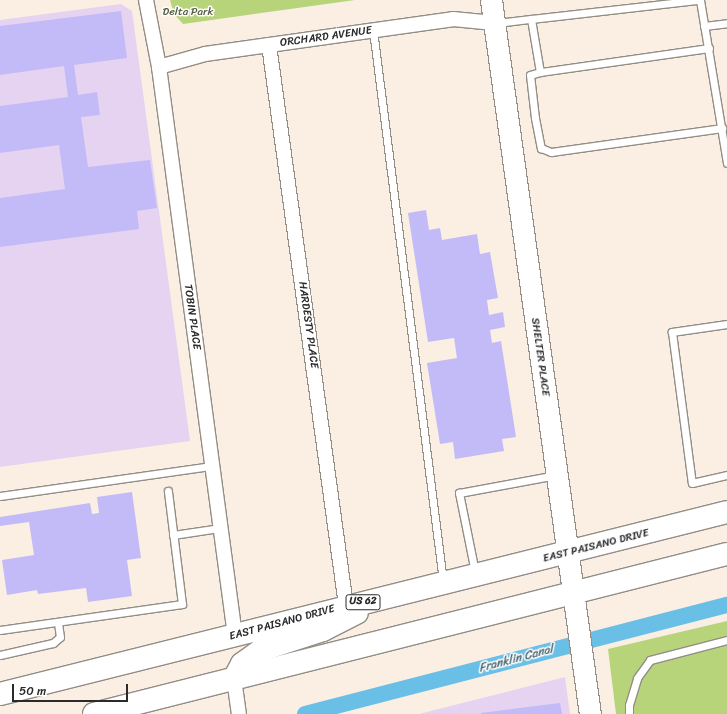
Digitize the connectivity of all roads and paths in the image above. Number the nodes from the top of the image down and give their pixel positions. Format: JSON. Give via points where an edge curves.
{"nodes":[{"id":1,"x":146,"y":0,"type":"edge"},
{"id":2,"x":491,"y":0,"type":"edge"},
{"id":3,"x":699,"y":0,"type":"edge"},
{"id":4,"x":531,"y":19,"type":"junction"},
{"id":5,"x":727,"y":22,"type":"edge"},
{"id":6,"x":494,"y":23,"type":"junction"},
{"id":7,"x":704,"y":26,"type":"junction"},
{"id":8,"x":373,"y":30,"type":"junction"},
{"id":9,"x":269,"y":45,"type":"junction"},
{"id":10,"x":709,"y":48,"type":"junction"},
{"id":11,"x":159,"y":66,"type":"junction"},
{"id":12,"x":540,"y":72,"type":"junction"},
{"id":13,"x":722,"y":128,"type":"junction"},
{"id":14,"x":727,"y":164,"type":"edge"},
{"id":15,"x":727,"y":324,"type":"edge"},
{"id":16,"x":212,"y":466,"type":"junction"},
{"id":17,"x":556,"y":475,"type":"junction"},
{"id":18,"x":727,"y":475,"type":"edge"},
{"id":19,"x":168,"y":490,"type":"dead end"},
{"id":20,"x":0,"y":496,"type":"edge"},
{"id":21,"x":727,"y":512,"type":"edge"},
{"id":22,"x":220,"y":528,"type":"junction"},
{"id":23,"x":173,"y":535,"type":"junction"},
{"id":24,"x":567,"y":553,"type":"junction"},
{"id":25,"x":727,"y":554,"type":"edge"},
{"id":26,"x":475,"y":575,"type":"junction"},
{"id":27,"x":443,"y":583,"type":"junction"},
{"id":28,"x":572,"y":593,"type":"junction"},
{"id":29,"x":378,"y":599,"type":"junction"},
{"id":30,"x":346,"y":606,"type":"junction"},
{"id":31,"x":58,"y":622,"type":"junction"},
{"id":32,"x":0,"y":630,"type":"edge"},
{"id":33,"x":235,"y":636,"type":"junction"},
{"id":34,"x":727,"y":640,"type":"edge"},
{"id":35,"x":0,"y":655,"type":"edge"},
{"id":36,"x":234,"y":679,"type":"junction"},
{"id":37,"x":0,"y":694,"type":"edge"},
{"id":38,"x":94,"y":714,"type":"edge"},
{"id":39,"x":239,"y":714,"type":"edge"},
{"id":40,"x":590,"y":714,"type":"edge"},
{"id":41,"x":629,"y":714,"type":"edge"}],
"edges":[{"from":1,"to":11,"type":"street","name":"TOBIN PLACE"},
{"from":2,"to":6,"type":"street","name":"SHELTER PLACE"},
{"from":3,"to":4,"type":"lane"},
{"from":3,"to":7,"type":"lane"},
{"from":4,"to":6,"type":"lane"},
{"from":4,"to":12,"type":"lane"},
{"from":5,"to":7,"type":"lane"},
{"from":6,"to":8,"type":"street","name":"ORCHARD AVENUE","via":[[453,19]]},
{"from":6,"to":17,"type":"street","name":"SHELTER PLACE"},
{"from":7,"to":10,"type":"lane"},
{"from":8,"to":9,"type":"street","name":"ORCHARD AVENUE"},
{"from":8,"to":27,"type":"lane"},
{"from":9,"to":11,"type":"street","name":"ORCHARD AVENUE","via":[[205,54]]},
{"from":9,"to":30,"type":"street","name":"HARDESTY PLACE"},
{"from":10,"to":12,"type":"lane"},
{"from":10,"to":13,"type":"lane"},
{"from":11,"to":16,"type":"street","name":"TOBIN PLACE"},
{"from":12,"to":13,"type":"lane","via":[[530,76],[530,83],[541,148],[551,152]]},
{"from":13,"to":14,"type":"lane"},
{"from":15,"to":18,"type":"lane","via":[[672,332],[692,483]]},
{"from":16,"to":20,"type":"lane"},
{"from":16,"to":22,"type":"street","name":"TOBIN PLACE"},
{"from":17,"to":24,"type":"street","name":"SHELTER PLACE"},
{"from":17,"to":26,"type":"lane","via":[[459,493]]},
{"from":19,"to":23,"type":"lane"},
{"from":21,"to":24,"type":"main road","name":"EAST PAISANO DRIVE","number":"US 62"},
{"from":22,"to":23,"type":"lane"},
{"from":22,"to":33,"type":"street","name":"TOBIN PLACE"},
{"from":23,"to":31,"type":"lane","via":[[182,604]]},
{"from":24,"to":26,"type":"main road","name":"EAST PAISANO DRIVE","number":"US 62"},
{"from":24,"to":28,"type":"street","name":"SHELTER PLACE"},
{"from":25,"to":28,"type":"main road"},
{"from":26,"to":27,"type":"main road","name":"EAST PAISANO DRIVE","number":"US 62"},
{"from":27,"to":29,"type":"main road","name":"EAST PAISANO DRIVE","number":"US 62"},
{"from":28,"to":36,"type":"main road"},
{"from":28,"to":40,"type":"street","name":"SHELTER PLACE"},
{"from":29,"to":30,"type":"main road","name":"EAST PAISANO DRIVE","number":"US 62"},
{"from":29,"to":36,"type":"main road","via":[[337,623],[251,656],[239,668]]},
{"from":30,"to":33,"type":"main road","name":"EAST PAISANO DRIVE","number":"US 62"},
{"from":31,"to":32,"type":"lane"},
{"from":31,"to":35,"type":"lane","via":[[60,637],[53,643]]},
{"from":33,"to":37,"type":"main road","name":"EAST PAISANO DRIVE","number":"US 62"},
{"from":34,"to":41,"type":"lane","via":[[650,660],[637,678]]},
{"from":36,"to":38,"type":"main road"},
{"from":36,"to":39,"type":"street"}]}
